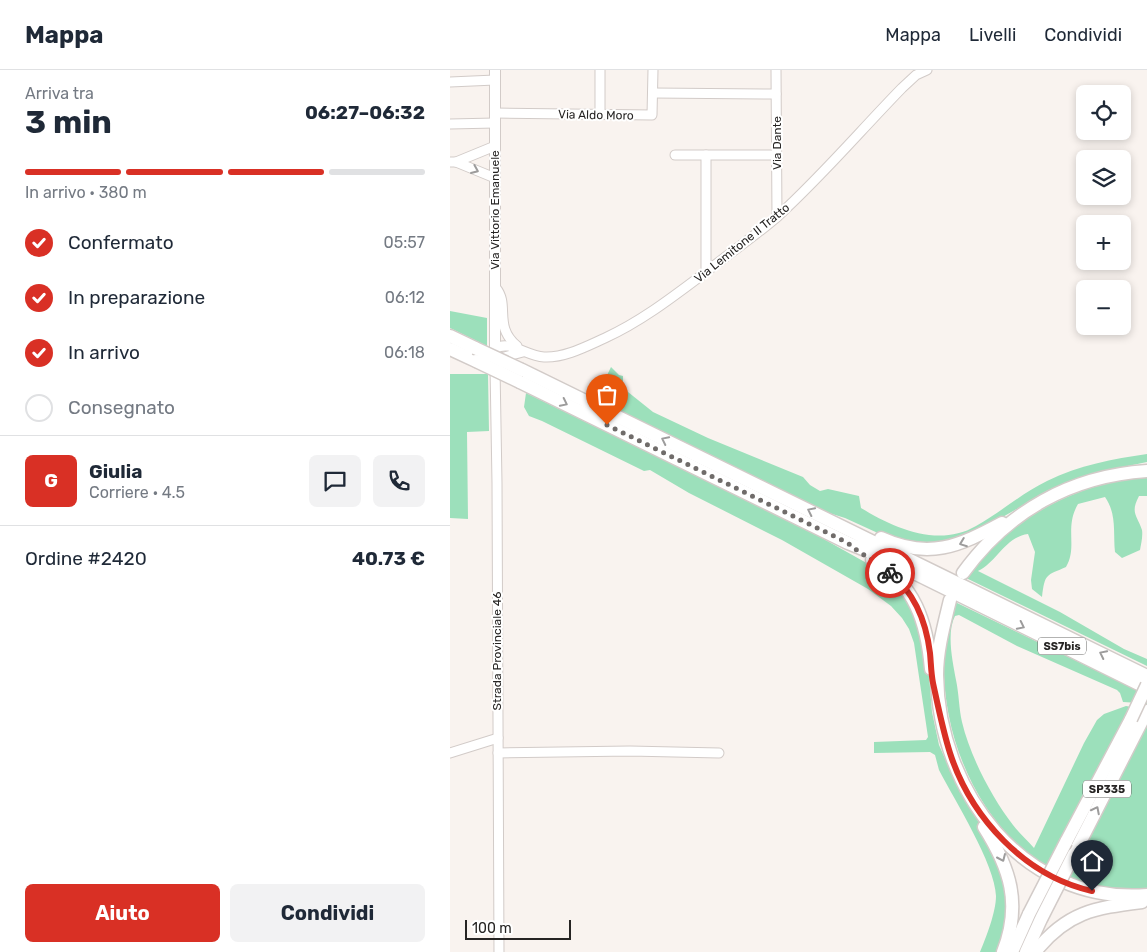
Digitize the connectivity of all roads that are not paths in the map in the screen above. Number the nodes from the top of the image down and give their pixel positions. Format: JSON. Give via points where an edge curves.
{"nodes":[{"id":1,"x":600,"y":70,"type":"edge"},
{"id":2,"x":653,"y":70,"type":"edge"},
{"id":3,"x":776,"y":70,"type":"edge"},
{"id":4,"x":927,"y":70,"type":"edge"},
{"id":5,"x":914,"y":73,"type":"edge"},
{"id":6,"x":495,"y":75,"type":"edge"},
{"id":7,"x":450,"y":82,"type":"edge"},
{"id":8,"x":652,"y":93,"type":"junction"},
{"id":9,"x":776,"y":94,"type":"junction"},
{"id":10,"x":600,"y":115,"type":"junction"},
{"id":11,"x":495,"y":118,"type":"junction"},
{"id":12,"x":450,"y":124,"type":"edge"},
{"id":13,"x":495,"y":146,"type":"junction"},
{"id":14,"x":675,"y":155,"type":"dead end"},
{"id":15,"x":706,"y":155,"type":"junction"},
{"id":16,"x":777,"y":155,"type":"junction"},
{"id":17,"x":453,"y":162,"type":"edge"},
{"id":18,"x":495,"y":178,"type":"junction"},
{"id":19,"x":777,"y":217,"type":"junction"},
{"id":20,"x":706,"y":272,"type":"junction"},
{"id":21,"x":495,"y":287,"type":"junction"},
{"id":22,"x":450,"y":336,"type":"edge"},
{"id":23,"x":450,"y":349,"type":"edge"},
{"id":24,"x":495,"y":350,"type":"junction"},
{"id":25,"x":522,"y":352,"type":"junction"},
{"id":26,"x":521,"y":376,"type":"junction"},
{"id":27,"x":495,"y":379,"type":"junction"},
{"id":28,"x":1147,"y":464,"type":"edge"},
{"id":29,"x":1147,"y":471,"type":"edge"},
{"id":30,"x":1122,"y":473,"type":"junction"},
{"id":31,"x":1022,"y":513,"type":"junction"},
{"id":32,"x":837,"y":524,"type":"junction"},
{"id":33,"x":848,"y":543,"type":"junction"},
{"id":34,"x":964,"y":573,"type":"dead end"},
{"id":35,"x":950,"y":600,"type":"dead end"},
{"id":36,"x":1147,"y":676,"type":"edge"},
{"id":37,"x":1147,"y":686,"type":"edge"},
{"id":38,"x":939,"y":706,"type":"junction"},
{"id":39,"x":1147,"y":710,"type":"edge"},
{"id":40,"x":1136,"y":722,"type":"junction"},
{"id":41,"x":498,"y":738,"type":"junction"},
{"id":42,"x":450,"y":752,"type":"edge"},
{"id":43,"x":498,"y":753,"type":"junction"},
{"id":44,"x":719,"y":753,"type":"dead end"},
{"id":45,"x":972,"y":800,"type":"junction"},
{"id":46,"x":1147,"y":895,"type":"edge"},
{"id":47,"x":1147,"y":902,"type":"edge"},
{"id":48,"x":1035,"y":917,"type":"junction"},
{"id":49,"x":499,"y":952,"type":"edge"},
{"id":50,"x":1004,"y":952,"type":"edge"},
{"id":51,"x":1012,"y":952,"type":"edge"},
{"id":52,"x":1026,"y":952,"type":"edge"},
{"id":53,"x":1035,"y":952,"type":"edge"}],
"edges":[{"from":1,"to":10,"type":"street"},
{"from":2,"to":8,"type":"street","name":"Via Aldo Moro"},
{"from":3,"to":9,"type":"street","name":"Via Dante"},
{"from":4,"to":5,"type":"street","name":"Via Lemitone II Tratto"},
{"from":5,"to":19,"type":"street","name":"Via Lemitone II Tratto"},
{"from":6,"to":7,"type":"street"},
{"from":6,"to":11,"type":"main road","name":"Via Vittorio Emanuele"},
{"from":8,"to":9,"type":"street"},
{"from":8,"to":10,"type":"street","name":"Via Aldo Moro","via":[[652,115]]},
{"from":9,"to":16,"type":"street","name":"Via Dante"},
{"from":10,"to":11,"type":"street","name":"Via Aldo Moro"},
{"from":11,"to":12,"type":"street","name":"Via Aldo Moro"},
{"from":11,"to":13,"type":"main road","name":"Via Vittorio Emanuele"},
{"from":13,"to":17,"type":"street"},
{"from":13,"to":18,"type":"main road","name":"Via Vittorio Emanuele"},
{"from":14,"to":15,"type":"street"},
{"from":15,"to":16,"type":"street"},
{"from":15,"to":20,"type":"street"},
{"from":16,"to":19,"type":"street","name":"Via Dante"},
{"from":17,"to":18,"type":"street","one_way":true},
{"from":18,"to":21,"type":"main road","name":"Via Vittorio Emanuele"},
{"from":19,"to":20,"type":"street","name":"Via Lemitone II Tratto"},
{"from":20,"to":25,"type":"street","name":"Via Lemitone II Tratto","via":[[641,319],[603,339],[552,357]]},
{"from":21,"to":24,"type":"main road","name":"Via Vittorio Emanuele"},
{"from":21,"to":25,"type":"street","via":[[501,300],[504,329],[510,341]]},
{"from":22,"to":26,"type":"highway","number":"SS7bis","bridge":true},
{"from":23,"to":26,"type":"highway","number":"SS7bis","bridge":true},
{"from":24,"to":25,"type":"street","name":"Via Lemitone II Tratto"},
{"from":24,"to":27,"type":"street","name":"Strada Provinciale 46"},
{"from":25,"to":27,"type":"street","via":[[504,357]]},
{"from":32,"to":26,"type":"highway","number":"SS7bis","one_way":true},
{"from":26,"to":33,"type":"highway","number":"SS7bis","one_way":true},
{"from":27,"to":41,"type":"street","name":"Strada Provinciale 46"},
{"from":28,"to":30,"type":"highway"},
{"from":29,"to":30,"type":"highway"},
{"from":30,"to":31,"type":"highway","via":[[1079,483]]},
{"from":31,"to":32,"type":"highway","one_way":true,"via":[[960,544],[934,549],[898,544],[860,528]]},
{"from":31,"to":34,"type":"highway","via":[[992,539]]},
{"from":36,"to":32,"type":"highway","number":"SS7bis","one_way":true},
{"from":33,"to":37,"type":"highway","number":"SS7bis","one_way":true},
{"from":33,"to":38,"type":"highway","via":[[896,577],[915,601],[924,624]]},
{"from":35,"to":38,"type":"highway","via":[[938,658]]},
{"from":37,"to":40,"type":"highway","number":"SP335","bridge":true},
{"from":38,"to":45,"type":"highway","via":[[950,754]]},
{"from":39,"to":40,"type":"highway","number":"SP335"},
{"from":48,"to":40,"type":"highway","number":"SP335","one_way":true,"bridge":true,"via":[[1074,854]]},
{"from":40,"to":48,"type":"highway","number":"SP335","bridge":true,"via":[[1066,842]]},
{"from":41,"to":42,"type":"street"},
{"from":41,"to":43,"type":"street","name":"Strada Provinciale 46"},
{"from":43,"to":44,"type":"street"},
{"from":43,"to":49,"type":"street","name":"Strada Provinciale 46"},
{"from":45,"to":46,"type":"highway","via":[[1014,851],[1042,872],[1073,886],[1111,895]]},
{"from":45,"to":50,"type":"highway","one_way":true,"via":[[1002,858],[1011,887],[1012,915]]},
{"from":47,"to":53,"type":"highway","via":[[1104,907],[1082,914],[1048,936]]},
{"from":48,"to":51,"type":"highway","number":"SP335"},
{"from":48,"to":52,"type":"highway","number":"SP335"}]}
